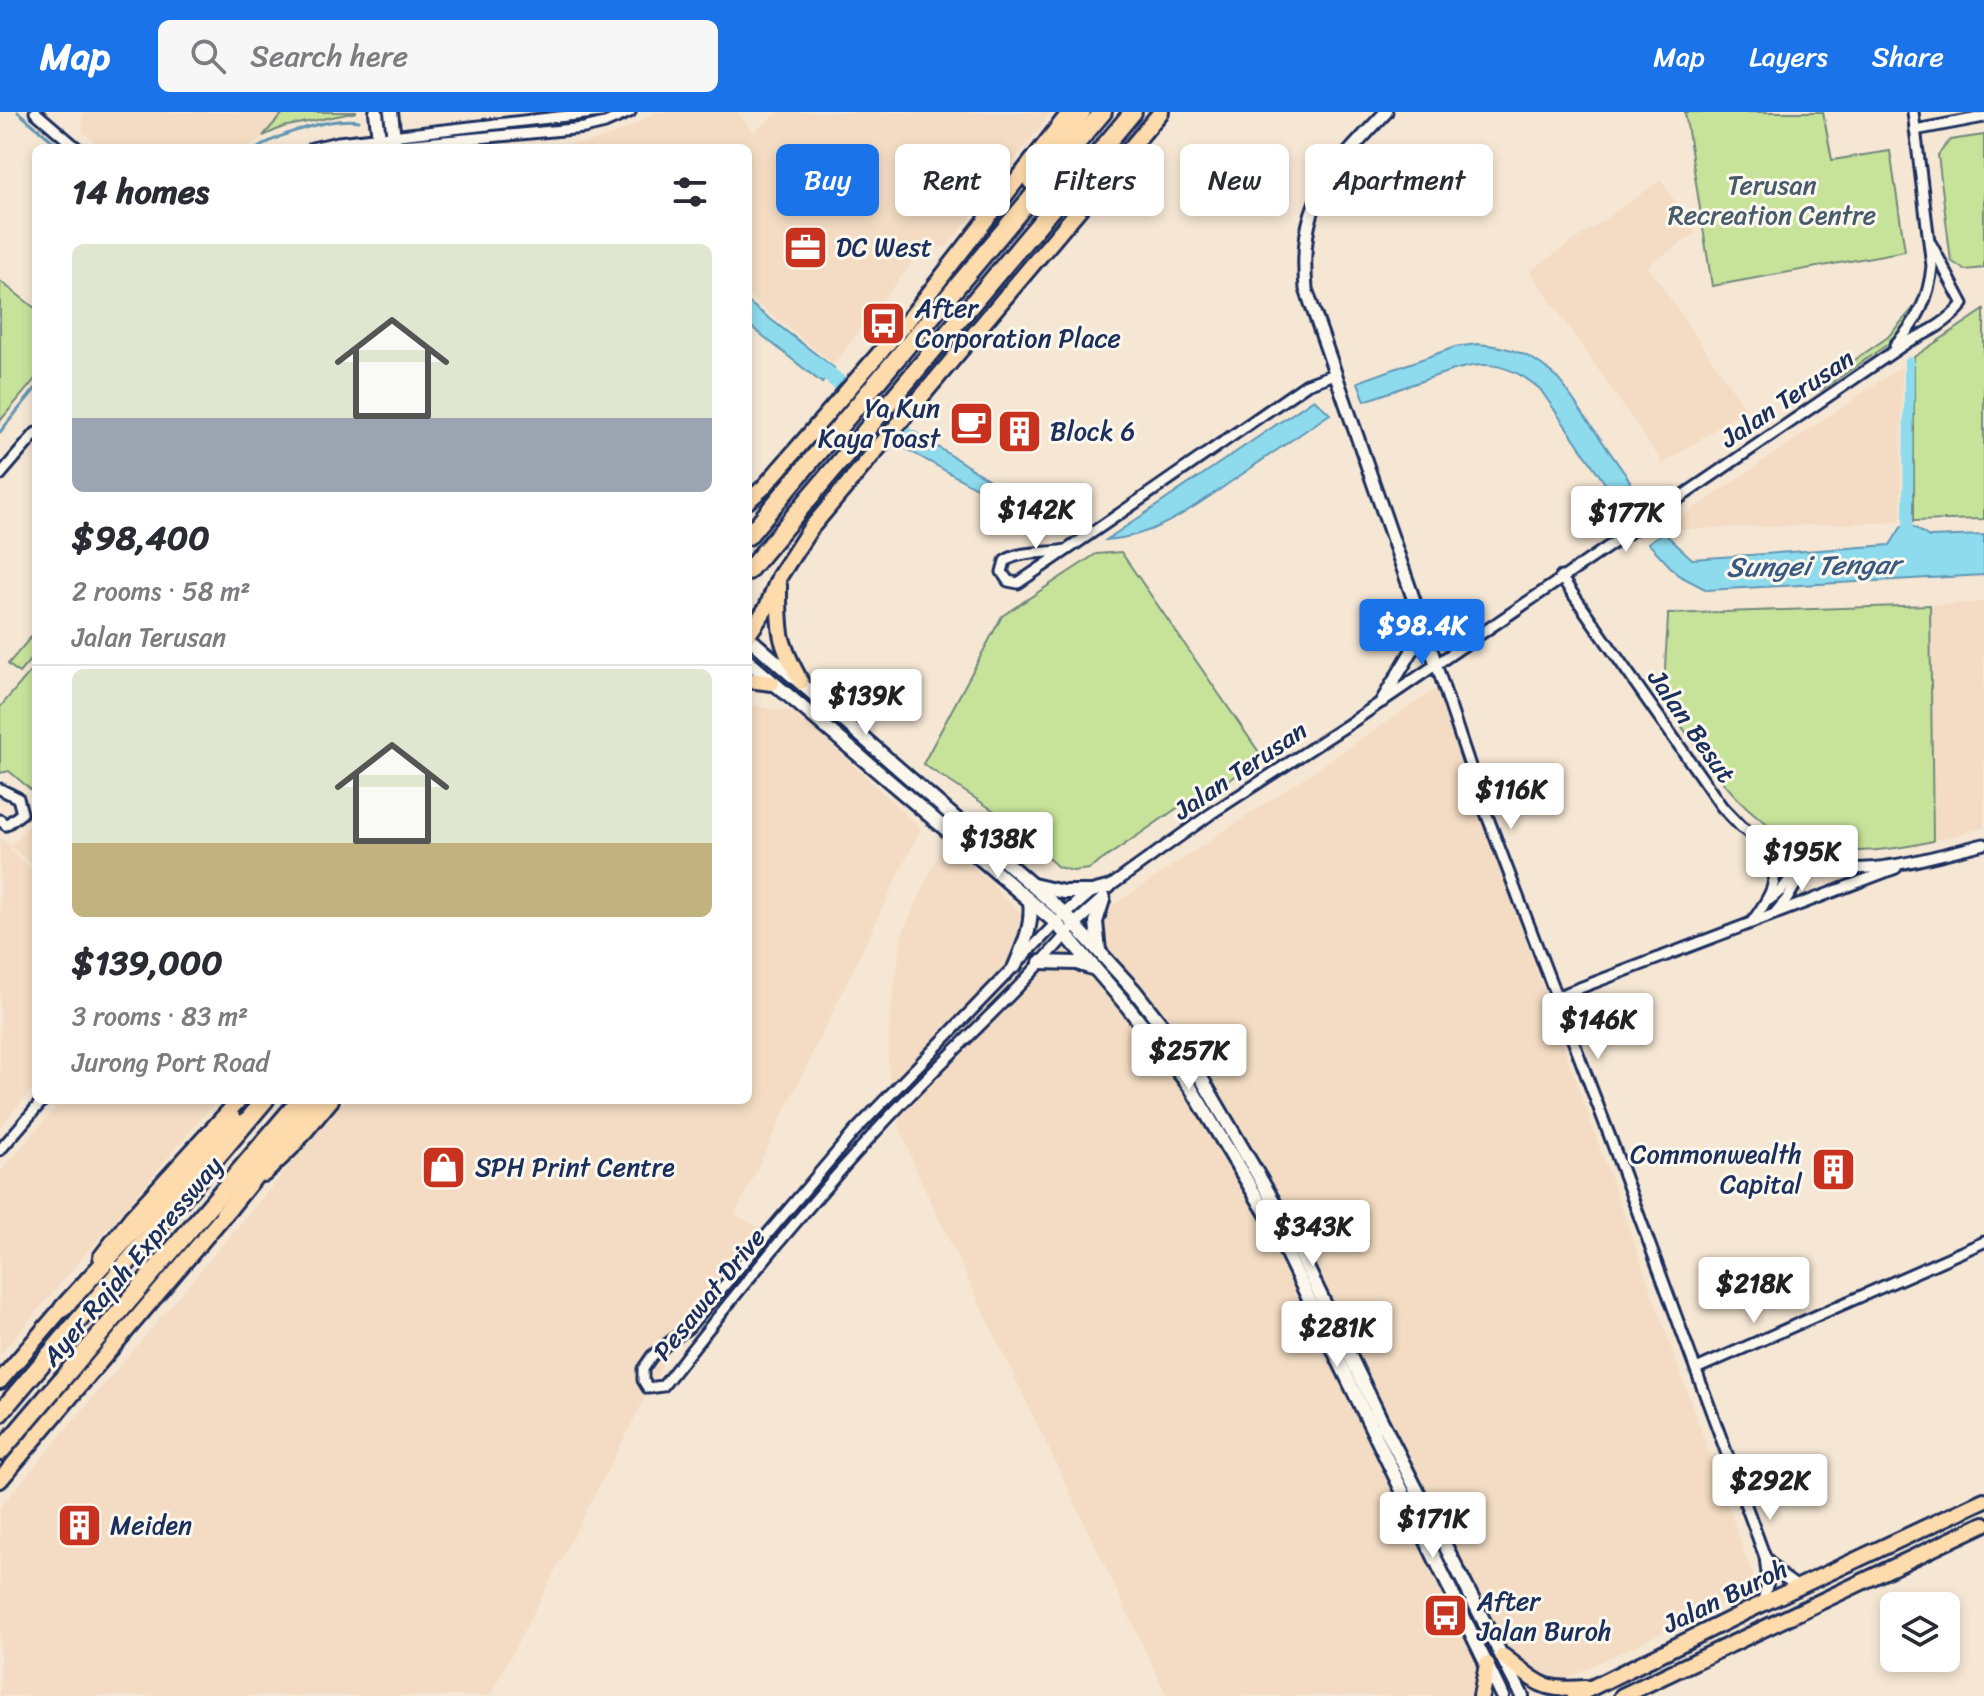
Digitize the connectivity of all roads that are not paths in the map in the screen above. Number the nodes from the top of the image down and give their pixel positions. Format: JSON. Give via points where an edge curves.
{"nodes":[{"id":1,"x":35,"y":112,"type":"edge"},
{"id":2,"x":376,"y":112,"type":"edge"},
{"id":3,"x":391,"y":112,"type":"edge"},
{"id":4,"x":602,"y":112,"type":"edge"},
{"id":5,"x":630,"y":112,"type":"edge"},
{"id":6,"x":1070,"y":112,"type":"edge"},
{"id":7,"x":1082,"y":112,"type":"edge"},
{"id":8,"x":1103,"y":112,"type":"edge"},
{"id":9,"x":1133,"y":112,"type":"edge"},
{"id":10,"x":1161,"y":112,"type":"edge"},
{"id":11,"x":1386,"y":112,"type":"edge"},
{"id":12,"x":1913,"y":112,"type":"edge"},
{"id":13,"x":1984,"y":117,"type":"edge"},
{"id":14,"x":1915,"y":130,"type":"junction"},
{"id":15,"x":395,"y":143,"type":"edge"},
{"id":16,"x":72,"y":144,"type":"edge"},
{"id":17,"x":329,"y":144,"type":"edge"},
{"id":18,"x":364,"y":144,"type":"edge"},
{"id":19,"x":377,"y":144,"type":"edge"},
{"id":20,"x":1021,"y":208,"type":"junction"},
{"id":21,"x":1931,"y":244,"type":"junction"},
{"id":22,"x":1879,"y":362,"type":"junction"},
{"id":23,"x":1335,"y":374,"type":"junction"},
{"id":24,"x":864,"y":384,"type":"junction"},
{"id":25,"x":32,"y":438,"type":"edge"},
{"id":26,"x":0,"y":475,"type":"edge"},
{"id":27,"x":752,"y":498,"type":"edge"},
{"id":28,"x":752,"y":531,"type":"edge"},
{"id":29,"x":1066,"y":550,"type":"junction"},
{"id":30,"x":752,"y":566,"type":"edge"},
{"id":31,"x":779,"y":577,"type":"junction"},
{"id":32,"x":1561,"y":577,"type":"junction"},
{"id":33,"x":1419,"y":619,"type":"junction"},
{"id":34,"x":752,"y":630,"type":"edge"},
{"id":35,"x":1476,"y":636,"type":"junction"},
{"id":36,"x":752,"y":639,"type":"edge"},
{"id":37,"x":1436,"y":664,"type":"junction"},
{"id":38,"x":752,"y":665,"type":"edge"},
{"id":39,"x":752,"y":680,"type":"edge"},
{"id":40,"x":801,"y":682,"type":"junction"},
{"id":41,"x":772,"y":683,"type":"junction"},
{"id":42,"x":1382,"y":701,"type":"junction"},
{"id":43,"x":0,"y":789,"type":"edge"},
{"id":44,"x":0,"y":820,"type":"edge"},
{"id":45,"x":1984,"y":844,"type":"edge"},
{"id":46,"x":1774,"y":848,"type":"junction"},
{"id":47,"x":1797,"y":858,"type":"junction"},
{"id":48,"x":1809,"y":862,"type":"junction"},
{"id":49,"x":1910,"y":862,"type":"junction"},
{"id":50,"x":1030,"y":884,"type":"junction"},
{"id":51,"x":1109,"y":887,"type":"junction"},
{"id":52,"x":1090,"y":892,"type":"junction"},
{"id":53,"x":1103,"y":900,"type":"junction"},
{"id":54,"x":1030,"y":901,"type":"junction"},
{"id":55,"x":1767,"y":902,"type":"junction"},
{"id":56,"x":1774,"y":914,"type":"junction"},
{"id":57,"x":1060,"y":919,"type":"junction"},
{"id":58,"x":1752,"y":922,"type":"junction"},
{"id":59,"x":1071,"y":929,"type":"junction"},
{"id":60,"x":1099,"y":951,"type":"junction"},
{"id":61,"x":1040,"y":962,"type":"junction"},
{"id":62,"x":1015,"y":966,"type":"junction"},
{"id":63,"x":1095,"y":969,"type":"junction"},
{"id":64,"x":1556,"y":997,"type":"junction"},
{"id":65,"x":40,"y":1104,"type":"edge"},
{"id":66,"x":235,"y":1104,"type":"edge"},
{"id":67,"x":250,"y":1104,"type":"edge"},
{"id":68,"x":262,"y":1104,"type":"edge"},
{"id":69,"x":297,"y":1104,"type":"edge"},
{"id":70,"x":313,"y":1104,"type":"edge"},
{"id":71,"x":328,"y":1104,"type":"edge"},
{"id":72,"x":0,"y":1150,"type":"edge"},
{"id":73,"x":224,"y":1214,"type":"junction"},
{"id":74,"x":1984,"y":1242,"type":"edge"},
{"id":75,"x":63,"y":1308,"type":"junction"},
{"id":76,"x":1696,"y":1369,"type":"junction"},
{"id":77,"x":0,"y":1381,"type":"edge"},
{"id":78,"x":0,"y":1413,"type":"edge"},
{"id":79,"x":0,"y":1452,"type":"edge"},
{"id":80,"x":0,"y":1480,"type":"edge"},
{"id":81,"x":1984,"y":1500,"type":"edge"},
{"id":82,"x":1984,"y":1524,"type":"edge"},
{"id":83,"x":1765,"y":1557,"type":"junction"},
{"id":84,"x":1799,"y":1588,"type":"junction"},
{"id":85,"x":1762,"y":1604,"type":"junction"},
{"id":86,"x":1503,"y":1656,"type":"junction"},
{"id":87,"x":1487,"y":1664,"type":"junction"},
{"id":88,"x":1594,"y":1687,"type":"junction"},
{"id":89,"x":1481,"y":1696,"type":"edge"},
{"id":90,"x":1502,"y":1696,"type":"edge"},
{"id":91,"x":1522,"y":1696,"type":"edge"},
{"id":92,"x":1575,"y":1696,"type":"edge"},
{"id":93,"x":1623,"y":1696,"type":"edge"}],
"edges":[{"from":1,"to":16,"type":"street"},
{"from":2,"to":19,"type":"main road"},
{"from":3,"to":15,"type":"main road"},
{"from":4,"to":15,"type":"street"},
{"from":5,"to":15,"type":"street","via":[[584,128]]},
{"from":6,"to":24,"type":"main road"},
{"from":7,"to":20,"type":"highway","via":[[1022,194]]},
{"from":8,"to":20,"type":"highway"},
{"from":9,"to":30,"type":"highway"},
{"from":10,"to":31,"type":"main road","via":[[879,444],[810,529]]},
{"from":11,"to":23,"type":"street","via":[[1336,165],[1315,200],[1306,232],[1306,289]]},
{"from":12,"to":14,"type":"street"},
{"from":13,"to":14,"type":"street"},
{"from":14,"to":21,"type":"street"},
{"from":17,"to":18,"type":"street"},
{"from":20,"to":24,"type":"highway"},
{"from":21,"to":22,"type":"street","via":[[1924,305]]},
{"from":21,"to":22,"type":"street","name":"Jalan Terusan","via":[[1963,304],[1942,324]]},
{"from":22,"to":32,"type":"street","name":"Jalan Terusan"},
{"from":23,"to":29,"type":"street","via":[[1307,384]]},
{"from":23,"to":33,"type":"street"},
{"from":24,"to":27,"type":"main road","via":[[834,406]]},
{"from":24,"to":28,"type":"highway","via":[[848,416]]},
{"from":25,"to":26,"type":"street"},
{"from":29,"to":29,"type":"street","via":[[1018,583],[1008,581],[1002,572],[1005,561],[1015,555]]},
{"from":31,"to":34,"type":"main road"},
{"from":31,"to":40,"type":"main road","via":[[779,633]]},
{"from":32,"to":35,"type":"street","name":"Jalan Terusan"},
{"from":32,"to":46,"type":"street","name":"Jalan Besut","via":[[1722,807],[1762,846]]},
{"from":33,"to":35,"type":"street","via":[[1444,631]]},
{"from":33,"to":37,"type":"street"},
{"from":33,"to":42,"type":"street","via":[[1413,649]]},
{"from":35,"to":37,"type":"street","name":"Jalan Terusan"},
{"from":36,"to":40,"type":"main road"},
{"from":37,"to":42,"type":"street","name":"Jalan Terusan"},
{"from":37,"to":64,"type":"street"},
{"from":38,"to":41,"type":"main road"},
{"from":39,"to":41,"type":"main road"},
{"from":40,"to":50,"type":"main road"},
{"from":41,"to":54,"type":"main road"},
{"from":42,"to":51,"type":"street","name":"Jalan Terusan"},
{"from":43,"to":44,"type":"street","via":[[18,798],[22,813],[6,825]]},
{"from":45,"to":49,"type":"street","name":"Jalan Besut"},
{"from":46,"to":47,"type":"street","name":"Jalan Besut"},
{"from":46,"to":55,"type":"street","via":[[1777,874]]},
{"from":47,"to":48,"type":"street","name":"Jalan Besut"},
{"from":47,"to":55,"type":"street","via":[[1791,880]]},
{"from":48,"to":49,"type":"street","name":"Jalan Besut","via":[[1857,870]]},
{"from":48,"to":56,"type":"street"},
{"from":49,"to":56,"type":"street","name":"Jalan Besut"},
{"from":50,"to":52,"type":"main road"},
{"from":50,"to":57,"type":"main road"},
{"from":51,"to":52,"type":"street"},
{"from":51,"to":53,"type":"street"},
{"from":52,"to":57,"type":"street"},
{"from":53,"to":59,"type":"street"},
{"from":53,"to":60,"type":"main road","via":[[1096,922]]},
{"from":54,"to":57,"type":"main road"},
{"from":54,"to":62,"type":"main road","via":[[1028,938]]},
{"from":55,"to":58,"type":"street"},
{"from":56,"to":58,"type":"street","name":"Jalan Besut"},
{"from":57,"to":59,"type":"main road"},
{"from":57,"to":62,"type":"street","name":"Pesawat Drive"},
{"from":58,"to":64,"type":"street","name":"Jalan Besut"},
{"from":59,"to":60,"type":"main road"},
{"from":59,"to":61,"type":"street","name":"Pesawat Drive"},
{"from":59,"to":63,"type":"main road"},
{"from":60,"to":86,"type":"main road","via":[[1203,1081],[1282,1216]]},
{"from":61,"to":62,"type":"street","name":"Pesawat Drive","via":[[829,1184],[663,1386],[648,1388],[643,1369],[652,1356],[689,1327],[854,1132]]},
{"from":61,"to":63,"type":"main road"},
{"from":63,"to":87,"type":"main road","via":[[1191,1088],[1271,1221]]},
{"from":64,"to":76,"type":"street"},
{"from":65,"to":72,"type":"street"},
{"from":66,"to":75,"type":"main road","via":[[131,1218]]},
{"from":67,"to":75,"type":"highway"},
{"from":68,"to":78,"type":"highway","name":"Ayer Rajah Expressway"},
{"from":69,"to":79,"type":"highway","name":"Ayer Rajah Expressway"},
{"from":70,"to":73,"type":"highway"},
{"from":71,"to":73,"type":"main road"},
{"from":73,"to":80,"type":"main road"},
{"from":74,"to":76,"type":"street"},
{"from":75,"to":77,"type":"main road"},
{"from":76,"to":83,"type":"street"},
{"from":81,"to":84,"type":"main road","name":"Jalan Buroh"},
{"from":82,"to":93,"type":"main road","name":"Jalan Buroh"},
{"from":83,"to":84,"type":"street"},
{"from":83,"to":85,"type":"street","via":[[1768,1582]]},
{"from":84,"to":85,"type":"main road","name":"Jalan Buroh"},
{"from":85,"to":88,"type":"main road","name":"Jalan Buroh"},
{"from":86,"to":88,"type":"main road","via":[[1539,1685],[1563,1690]]},
{"from":86,"to":91,"type":"main road"},
{"from":87,"to":89,"type":"main road"},
{"from":87,"to":90,"type":"main road"},
{"from":88,"to":92,"type":"main road","name":"Jalan Buroh"}]}
